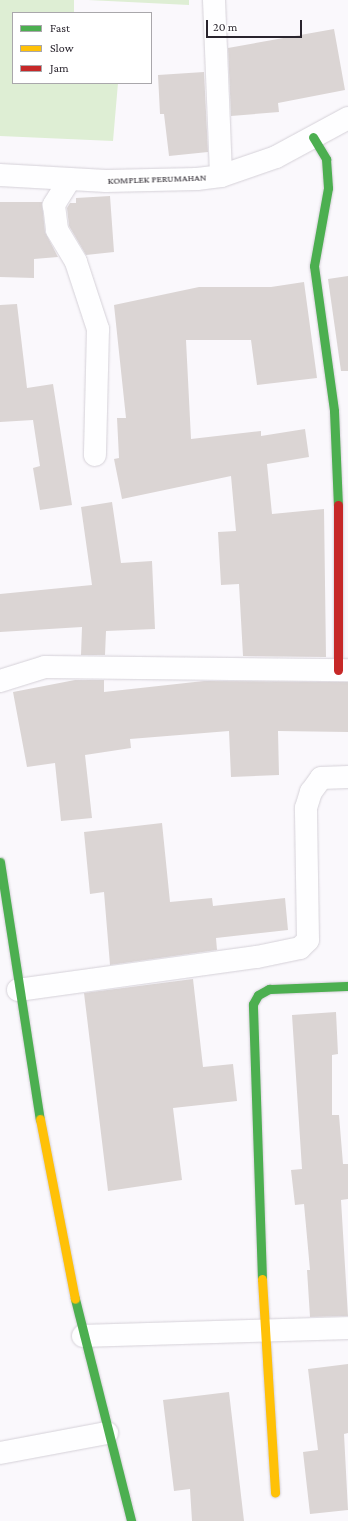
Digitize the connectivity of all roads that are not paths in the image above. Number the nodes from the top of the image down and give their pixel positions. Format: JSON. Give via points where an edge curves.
{"nodes":[{"id":1,"x":214,"y":0,"type":"edge"},
{"id":2,"x":348,"y":118,"type":"edge"},
{"id":3,"x":313,"y":137,"type":"junction"},
{"id":4,"x":0,"y":176,"type":"edge"},
{"id":5,"x":221,"y":176,"type":"junction"},
{"id":6,"x":70,"y":179,"type":"junction"},
{"id":7,"x":95,"y":455,"type":"dead end"},
{"id":8,"x":343,"y":670,"type":"edge"},
{"id":9,"x":0,"y":681,"type":"edge"},
{"id":10,"x":348,"y":777,"type":"edge"},
{"id":11,"x":0,"y":862,"type":"edge"},
{"id":12,"x":348,"y":986,"type":"edge"},
{"id":13,"x":18,"y":990,"type":"junction"},
{"id":14,"x":348,"y":1328,"type":"edge"},
{"id":15,"x":264,"y":1330,"type":"junction"},
{"id":16,"x":83,"y":1336,"type":"junction"},
{"id":17,"x":107,"y":1433,"type":"junction"},
{"id":18,"x":0,"y":1453,"type":"edge"},
{"id":19,"x":275,"y":1493,"type":"dead end"},
{"id":20,"x":131,"y":1521,"type":"edge"}],
"edges":[{"from":1,"to":5,"type":"street"},
{"from":2,"to":3,"type":"street","name":"KOMPLEK PERUMAHAN"},
{"from":3,"to":5,"type":"street","name":"KOMPLEK PERUMAHAN","via":[[276,157]]},
{"from":3,"to":8,"type":"street","via":[[326,159],[328,188],[314,266],[334,411]]},
{"from":4,"to":6,"type":"street","name":"KOMPLEK PERUMAHAN"},
{"from":5,"to":6,"type":"street","name":"KOMPLEK PERUMAHAN","via":[[152,181]]},
{"from":6,"to":7,"type":"street","via":[[54,205],[57,230],[76,262],[88,292],[98,329]]},
{"from":8,"to":9,"type":"street","via":[[45,667]]},
{"from":10,"to":13,"type":"street","via":[[321,778],[311,792],[306,808],[308,940],[300,948],[257,957]]},
{"from":11,"to":13,"type":"street"},
{"from":12,"to":15,"type":"street","via":[[269,989],[258,995],[253,1004]]},
{"from":13,"to":16,"type":"street","via":[[54,1201]]},
{"from":14,"to":15,"type":"street"},
{"from":15,"to":16,"type":"street"},
{"from":15,"to":19,"type":"street"},
{"from":16,"to":17,"type":"street"},
{"from":17,"to":18,"type":"street"},
{"from":17,"to":20,"type":"street"}]}
